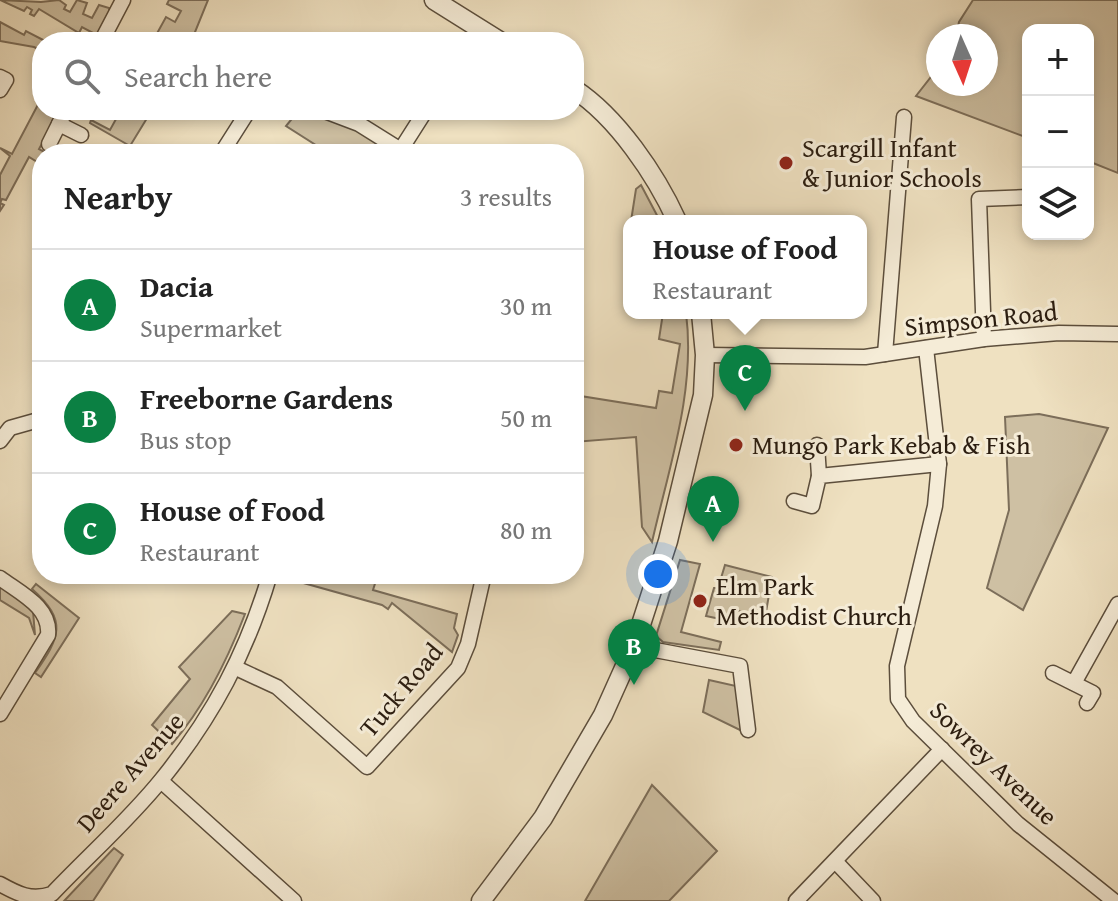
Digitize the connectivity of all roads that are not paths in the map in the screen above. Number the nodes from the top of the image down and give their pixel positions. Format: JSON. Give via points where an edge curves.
{"nodes":[{"id":1,"x":123,"y":0,"type":"edge"},
{"id":2,"x":434,"y":0,"type":"edge"},
{"id":3,"x":106,"y":32,"type":"edge"},
{"id":4,"x":471,"y":32,"type":"edge"},
{"id":5,"x":0,"y":77,"type":"edge"},
{"id":6,"x":0,"y":90,"type":"edge"},
{"id":7,"x":584,"y":95,"type":"edge"},
{"id":8,"x":904,"y":117,"type":"dead end"},
{"id":9,"x":61,"y":120,"type":"edge"},
{"id":10,"x":66,"y":120,"type":"edge"},
{"id":11,"x":243,"y":120,"type":"edge"},
{"id":12,"x":348,"y":120,"type":"edge"},
{"id":13,"x":420,"y":120,"type":"edge"},
{"id":14,"x":81,"y":135,"type":"dead end"},
{"id":15,"x":49,"y":144,"type":"dead end"},
{"id":16,"x":227,"y":144,"type":"edge"},
{"id":17,"x":389,"y":144,"type":"edge"},
{"id":18,"x":407,"y":144,"type":"edge"},
{"id":19,"x":1022,"y":197,"type":"edge"},
{"id":20,"x":674,"y":215,"type":"edge"},
{"id":21,"x":702,"y":319,"type":"edge"},
{"id":22,"x":1118,"y":334,"type":"edge"},
{"id":23,"x":984,"y":339,"type":"junction"},
{"id":24,"x":926,"y":348,"type":"junction"},
{"id":25,"x":885,"y":354,"type":"junction"},
{"id":26,"x":705,"y":355,"type":"junction"},
{"id":27,"x":32,"y":421,"type":"edge"},
{"id":28,"x":5,"y":425,"type":"edge"},
{"id":29,"x":0,"y":441,"type":"edge"},
{"id":30,"x":817,"y":445,"type":"dead end"},
{"id":31,"x":939,"y":464,"type":"junction"},
{"id":32,"x":819,"y":476,"type":"junction"},
{"id":33,"x":794,"y":501,"type":"dead end"},
{"id":34,"x":0,"y":578,"type":"edge"},
{"id":35,"x":267,"y":584,"type":"edge"},
{"id":36,"x":482,"y":584,"type":"edge"},
{"id":37,"x":1118,"y":604,"type":"edge"},
{"id":38,"x":634,"y":646,"type":"junction"},
{"id":39,"x":236,"y":668,"type":"junction"},
{"id":40,"x":1053,"y":673,"type":"dead end"},
{"id":41,"x":1074,"y":683,"type":"junction"},
{"id":42,"x":1087,"y":703,"type":"dead end"},
{"id":43,"x":0,"y":714,"type":"edge"},
{"id":44,"x":748,"y":730,"type":"dead end"},
{"id":45,"x":942,"y":749,"type":"junction"},
{"id":46,"x":161,"y":781,"type":"junction"},
{"id":47,"x":835,"y":861,"type":"junction"},
{"id":48,"x":0,"y":884,"type":"edge"},
{"id":49,"x":294,"y":901,"type":"edge"},
{"id":50,"x":481,"y":901,"type":"edge"},
{"id":51,"x":796,"y":901,"type":"edge"},
{"id":52,"x":873,"y":901,"type":"edge"},
{"id":53,"x":1114,"y":901,"type":"edge"}],
"edges":[{"from":1,"to":3,"type":"street"},
{"from":2,"to":4,"type":"street"},
{"from":5,"to":6,"type":"street","via":[[6,80]]},
{"from":7,"to":20,"type":"street","via":[[630,143]]},
{"from":8,"to":25,"type":"street"},
{"from":9,"to":15,"type":"street"},
{"from":10,"to":14,"type":"street"},
{"from":11,"to":16,"type":"street"},
{"from":12,"to":17,"type":"street"},
{"from":13,"to":18,"type":"street"},
{"from":19,"to":23,"type":"street","via":[[979,199]]},
{"from":21,"to":26,"type":"street"},
{"from":22,"to":23,"type":"street","name":"Simpson Road"},
{"from":23,"to":24,"type":"street","name":"Simpson Road"},
{"from":24,"to":25,"type":"street","name":"Simpson Road"},
{"from":24,"to":31,"type":"street","name":"Sowrey Avenue"},
{"from":25,"to":26,"type":"street","name":"Simpson Road"},
{"from":26,"to":38,"type":"street","via":[[703,395],[668,541]]},
{"from":27,"to":28,"type":"street"},
{"from":28,"to":29,"type":"street"},
{"from":30,"to":32,"type":"street"},
{"from":31,"to":32,"type":"street"},
{"from":31,"to":45,"type":"street","name":"Sowrey Avenue","via":[[935,506],[897,666],[898,699]]},
{"from":32,"to":33,"type":"street","via":[[812,506]]},
{"from":34,"to":43,"type":"street","via":[[42,610],[49,624],[48,635]]},
{"from":35,"to":39,"type":"street","name":"Deere Avenue"},
{"from":36,"to":39,"type":"street","name":"Tuck Road","via":[[458,668],[367,767],[277,687]]},
{"from":37,"to":41,"type":"street"},
{"from":38,"to":44,"type":"street","via":[[740,666]]},
{"from":38,"to":50,"type":"street","via":[[603,715],[543,818]]},
{"from":39,"to":46,"type":"street","name":"Deere Avenue"},
{"from":40,"to":41,"type":"street"},
{"from":41,"to":42,"type":"street","via":[[1093,693]]},
{"from":45,"to":47,"type":"street"},
{"from":45,"to":53,"type":"street","name":"Sowrey Avenue","via":[[1018,824]]},
{"from":46,"to":48,"type":"street","name":"Deere Avenue","via":[[52,894],[28,899]]},
{"from":46,"to":49,"type":"street"},
{"from":47,"to":51,"type":"street"},
{"from":47,"to":52,"type":"street"}]}
